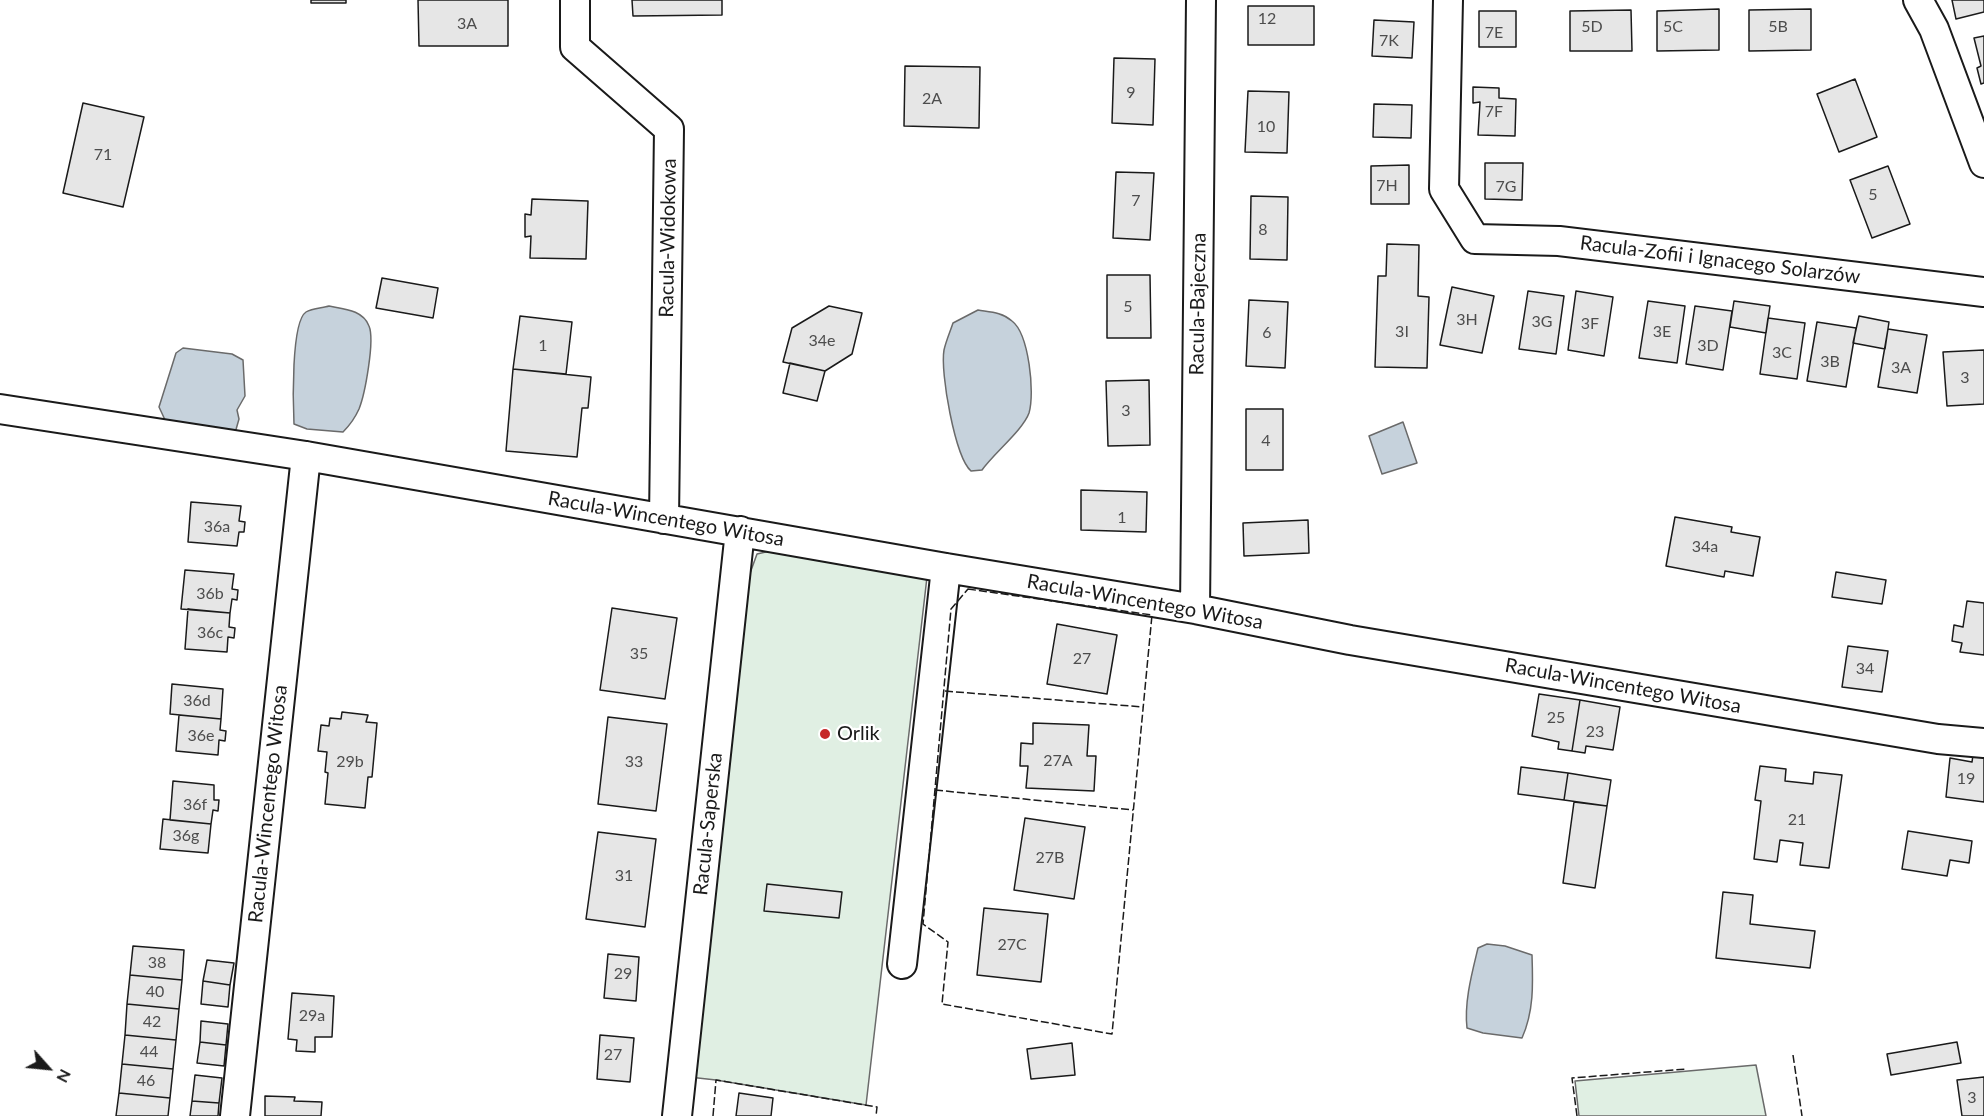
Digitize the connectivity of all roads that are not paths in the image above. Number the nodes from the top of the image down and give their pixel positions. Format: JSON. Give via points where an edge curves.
{"nodes":[{"id":1,"x":575,"y":0,"type":"edge"},
{"id":2,"x":1201,"y":0,"type":"edge"},
{"id":3,"x":1448,"y":0,"type":"edge"},
{"id":4,"x":1918,"y":0,"type":"edge"},
{"id":5,"x":1984,"y":163,"type":"edge"},
{"id":6,"x":1984,"y":291,"type":"edge"},
{"id":7,"x":0,"y":409,"type":"edge"},
{"id":8,"x":306,"y":456,"type":"junction"},
{"id":9,"x":664,"y":519,"type":"junction"},
{"id":10,"x":740,"y":531,"type":"junction"},
{"id":11,"x":946,"y":568,"type":"junction"},
{"id":12,"x":1196,"y":609,"type":"junction"},
{"id":13,"x":1984,"y":743,"type":"edge"},
{"id":14,"x":902,"y":964,"type":"dead end"},
{"id":15,"x":234,"y":1116,"type":"edge"},
{"id":16,"x":677,"y":1116,"type":"edge"}],
"edges":[{"from":1,"to":9,"type":"street","name":"Racula-Widokowa","via":[[575,47],[669,129]]},
{"from":2,"to":12,"type":"street","name":"Racula-Bajeczna"},
{"from":3,"to":6,"type":"street","name":"Racula-Zofii i Ignacego Solarzów","via":[[1444,189],[1475,239],[1559,241]]},
{"from":4,"to":5,"type":"street","via":[[1934,29]]},
{"from":7,"to":8,"type":"street","name":"Racula-Wincentego Witosa"},
{"from":8,"to":9,"type":"street","name":"Racula-Wincentego Witosa"},
{"from":8,"to":15,"type":"street","name":"Racula-Wincentego Witosa"},
{"from":9,"to":10,"type":"street","name":"Racula-Wincentego Witosa"},
{"from":10,"to":11,"type":"street","name":"Racula-Wincentego Witosa"},
{"from":10,"to":16,"type":"street","name":"Racula-Saperska"},
{"from":11,"to":12,"type":"street","name":"Racula-Wincentego Witosa"},
{"from":11,"to":14,"type":"street"},
{"from":12,"to":13,"type":"street","name":"Racula-Wincentego Witosa","via":[[1350,640],[1938,739]]}]}
